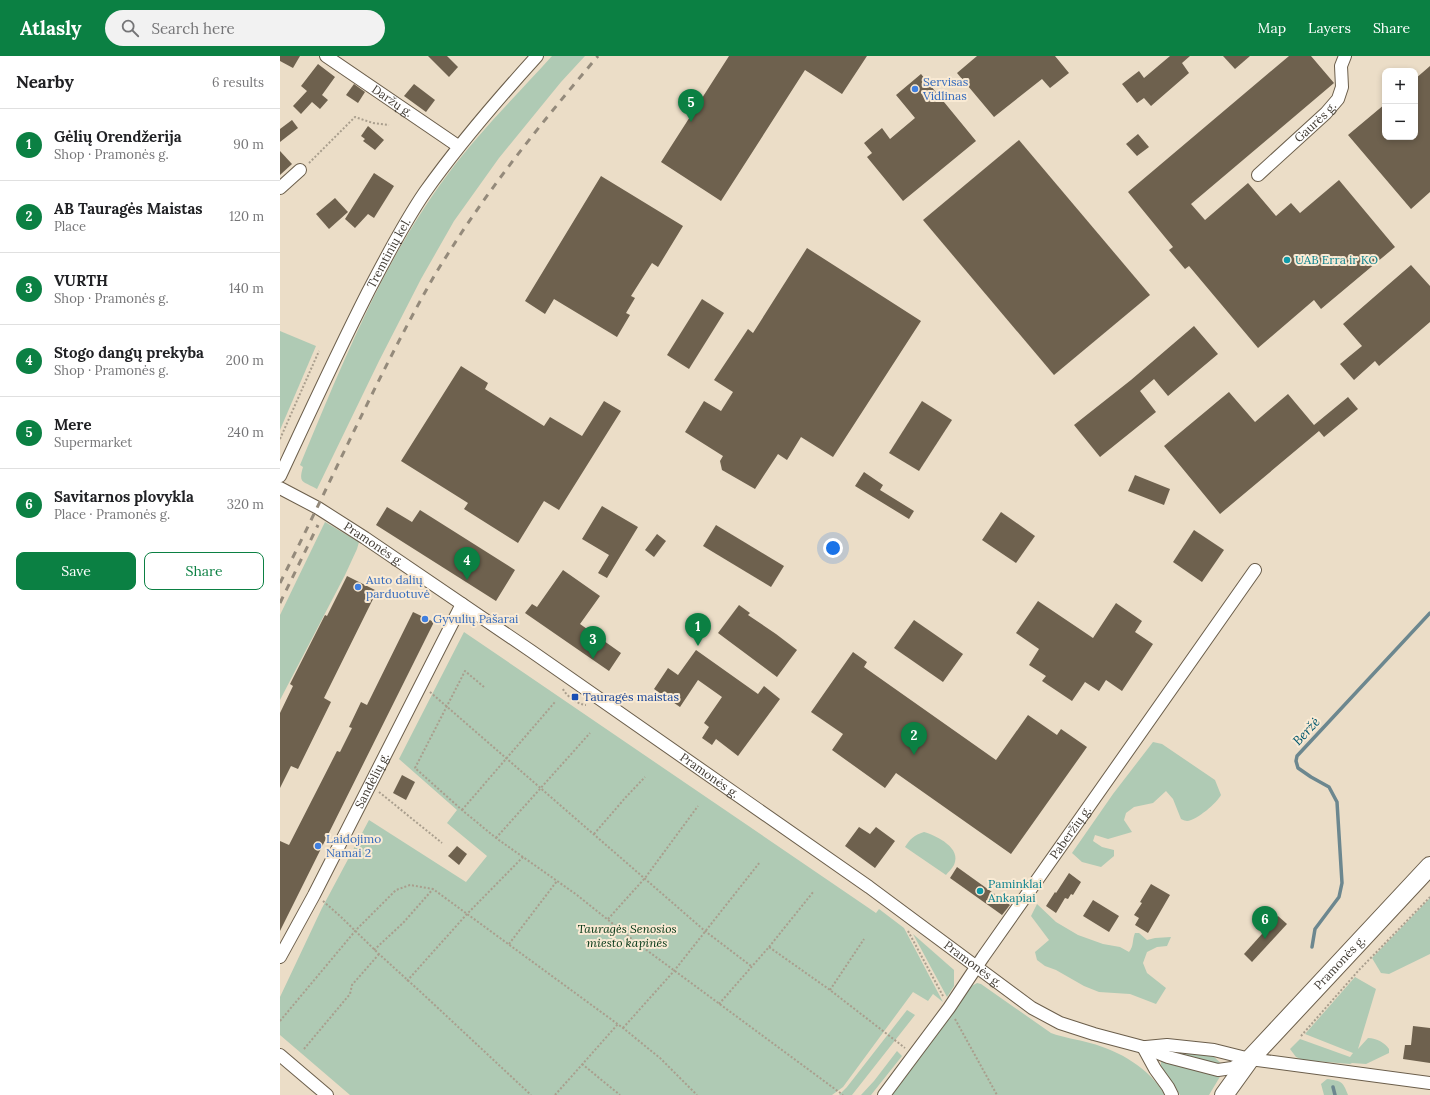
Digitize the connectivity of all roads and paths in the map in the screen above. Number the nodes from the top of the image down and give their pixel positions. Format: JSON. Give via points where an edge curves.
{"nodes":[{"id":1,"x":326,"y":56,"type":"edge"},
{"id":2,"x":536,"y":56,"type":"edge"},
{"id":3,"x":1345,"y":56,"type":"edge"},
{"id":4,"x":389,"y":125,"type":"dead end"},
{"id":5,"x":458,"y":146,"type":"junction"},
{"id":6,"x":300,"y":170,"type":"joint"},
{"id":7,"x":1258,"y":175,"type":"dead end"},
{"id":8,"x":280,"y":188,"type":"edge"},
{"id":9,"x":319,"y":351,"type":"dead end"},
{"id":10,"x":280,"y":439,"type":"edge"},
{"id":11,"x":280,"y":476,"type":"edge"},
{"id":12,"x":280,"y":488,"type":"edge"},
{"id":13,"x":1254,"y":570,"type":"dead end"},
{"id":14,"x":462,"y":604,"type":"junction"},
{"id":15,"x":421,"y":685,"type":"junction"},
{"id":16,"x":484,"y":687,"type":"dead end"},
{"id":17,"x":563,"y":688,"type":"dead end"},
{"id":18,"x":555,"y":702,"type":"dead end"},
{"id":19,"x":591,"y":705,"type":"dead end"},
{"id":20,"x":447,"y":707,"type":"junction"},
{"id":21,"x":590,"y":733,"type":"dead end"},
{"id":22,"x":506,"y":758,"type":"junction"},
{"id":23,"x":645,"y":777,"type":"dead end"},
{"id":24,"x":370,"y":785,"type":"junction"},
{"id":25,"x":540,"y":787,"type":"junction"},
{"id":26,"x":698,"y":806,"type":"dead end"},
{"id":27,"x":462,"y":810,"type":"junction"},
{"id":28,"x":594,"y":834,"type":"junction"},
{"id":29,"x":496,"y":838,"type":"junction"},
{"id":30,"x":442,"y":843,"type":"dead end"},
{"id":31,"x":523,"y":857,"type":"junction"},
{"id":32,"x":760,"y":862,"type":"dead end"},
{"id":33,"x":1430,"y":866,"type":"edge"},
{"id":34,"x":645,"y":878,"type":"junction"},
{"id":35,"x":557,"y":880,"type":"junction"},
{"id":36,"x":433,"y":889,"type":"junction"},
{"id":37,"x":814,"y":891,"type":"dead end"},
{"id":38,"x":314,"y":895,"type":"junction"},
{"id":39,"x":1430,"y":897,"type":"edge"},
{"id":40,"x":467,"y":914,"type":"junction"},
{"id":41,"x":608,"y":919,"type":"junction"},
{"id":42,"x":905,"y":926,"type":"dead end"},
{"id":43,"x":356,"y":930,"type":"junction"},
{"id":44,"x":705,"y":931,"type":"junction"},
{"id":45,"x":864,"y":939,"type":"dead end"},
{"id":46,"x":509,"y":944,"type":"junction"},
{"id":47,"x":769,"y":947,"type":"junction"},
{"id":48,"x":374,"y":950,"type":"junction"},
{"id":49,"x":379,"y":954,"type":"junction"},
{"id":50,"x":280,"y":957,"type":"edge"},
{"id":51,"x":751,"y":966,"type":"junction"},
{"id":52,"x":976,"y":967,"type":"junction"},
{"id":53,"x":674,"y":971,"type":"junction"},
{"id":54,"x":407,"y":981,"type":"junction"},
{"id":55,"x":830,"y":990,"type":"junction"},
{"id":56,"x":719,"y":1004,"type":"junction"},
{"id":57,"x":949,"y":1008,"type":"junction"},
{"id":58,"x":280,"y":1021,"type":"edge"},
{"id":59,"x":618,"y":1024,"type":"junction"},
{"id":60,"x":623,"y":1028,"type":"junction"},
{"id":61,"x":1301,"y":1036,"type":"dead end"},
{"id":62,"x":1143,"y":1047,"type":"junction"},
{"id":63,"x":304,"y":1049,"type":"dead end"},
{"id":64,"x":280,"y":1055,"type":"edge"},
{"id":65,"x":914,"y":1055,"type":"junction"},
{"id":66,"x":1250,"y":1059,"type":"junction"},
{"id":67,"x":582,"y":1064,"type":"junction"},
{"id":68,"x":1430,"y":1083,"type":"edge"},
{"id":69,"x":327,"y":1095,"type":"edge"},
{"id":70,"x":531,"y":1095,"type":"edge"},
{"id":71,"x":555,"y":1095,"type":"edge"},
{"id":72,"x":620,"y":1095,"type":"edge"},
{"id":73,"x":697,"y":1095,"type":"edge"},
{"id":74,"x":843,"y":1095,"type":"edge"},
{"id":75,"x":884,"y":1095,"type":"edge"},
{"id":76,"x":997,"y":1095,"type":"edge"},
{"id":77,"x":1172,"y":1095,"type":"edge"},
{"id":78,"x":1224,"y":1095,"type":"edge"}],
"edges":[{"from":1,"to":5,"type":"street","name":"Daržų g."},
{"from":2,"to":5,"type":"street","name":"Tremtinių kel."},
{"from":3,"to":7,"type":"street","name":"Gaurės g.","via":[[1341,66],[1342,87],[1338,99]]},
{"from":4,"to":6,"type":"path","via":[[355,117]]},
{"from":5,"to":11,"type":"street","name":"Tremtinių kel.","via":[[424,193],[388,255]]},
{"from":6,"to":8,"type":"street"},
{"from":9,"to":10,"type":"path"},
{"from":12,"to":14,"type":"street","name":"Pramonės g.","via":[[318,508]]},
{"from":13,"to":52,"type":"street","name":"Paberžių g."},
{"from":14,"to":15,"type":"street","name":"Sandėlių g."},
{"from":14,"to":52,"type":"street","name":"Pramonės g.","via":[[869,887]]},
{"from":15,"to":20,"type":"path"},
{"from":15,"to":24,"type":"street","name":"Sandėlių g."},
{"from":16,"to":20,"type":"path","via":[[465,671]]},
{"from":17,"to":19,"type":"path","via":[[565,694],[582,705]]},
{"from":18,"to":22,"type":"path"},
{"from":20,"to":22,"type":"path"},
{"from":20,"to":27,"type":"path","via":[[415,768]]},
{"from":21,"to":25,"type":"path"},
{"from":22,"to":25,"type":"path"},
{"from":22,"to":27,"type":"path"},
{"from":23,"to":28,"type":"path"},
{"from":24,"to":30,"type":"path"},
{"from":24,"to":38,"type":"street","name":"Sandėlių g."},
{"from":25,"to":28,"type":"path"},
{"from":25,"to":29,"type":"path"},
{"from":26,"to":34,"type":"path"},
{"from":27,"to":29,"type":"path"},
{"from":28,"to":34,"type":"path"},
{"from":29,"to":31,"type":"path"},
{"from":31,"to":35,"type":"path"},
{"from":31,"to":40,"type":"path"},
{"from":32,"to":44,"type":"path"},
{"from":33,"to":66,"type":"main road","name":"Pramonės g."},
{"from":34,"to":41,"type":"path"},
{"from":34,"to":44,"type":"path"},
{"from":35,"to":41,"type":"path"},
{"from":35,"to":46,"type":"path"},
{"from":36,"to":40,"type":"path"},
{"from":36,"to":43,"type":"path","via":[[410,885],[396,890]]},
{"from":36,"to":48,"type":"path","via":[[403,923]]},
{"from":37,"to":47,"type":"path"},
{"from":38,"to":43,"type":"path"},
{"from":38,"to":50,"type":"street","name":"Sandėlių g."},
{"from":39,"to":61,"type":"path","via":[[1359,970]]},
{"from":40,"to":46,"type":"path"},
{"from":40,"to":54,"type":"path"},
{"from":41,"to":53,"type":"path"},
{"from":42,"to":57,"type":"path"},
{"from":43,"to":48,"type":"path"},
{"from":43,"to":58,"type":"path"},
{"from":44,"to":51,"type":"path"},
{"from":44,"to":53,"type":"path"},
{"from":45,"to":55,"type":"path"},
{"from":46,"to":59,"type":"path"},
{"from":47,"to":51,"type":"path"},
{"from":47,"to":55,"type":"path"},
{"from":48,"to":49,"type":"path"},
{"from":49,"to":54,"type":"path"},
{"from":49,"to":63,"type":"path","via":[[352,985],[350,994]]},
{"from":51,"to":56,"type":"path"},
{"from":52,"to":57,"type":"street","name":"Paberžių g."},
{"from":52,"to":62,"type":"street","name":"Pramonės g.","via":[[1032,1008],[1060,1023]]},
{"from":53,"to":56,"type":"path"},
{"from":53,"to":60,"type":"path"},
{"from":54,"to":70,"type":"path"},
{"from":55,"to":65,"type":"path"},
{"from":56,"to":74,"type":"path"},
{"from":57,"to":65,"type":"street","name":"Paberžių g."},
{"from":57,"to":76,"type":"path"},
{"from":59,"to":60,"type":"path"},
{"from":59,"to":67,"type":"path"},
{"from":60,"to":73,"type":"path","via":[[660,1058]]},
{"from":62,"to":66,"type":"street","name":"Pramonės g.","via":[[1167,1045],[1214,1050]]},
{"from":62,"to":66,"type":"street","name":"Pramonės g.","via":[[1168,1057],[1218,1070],[1232,1068]]},
{"from":62,"to":77,"type":"street"},
{"from":64,"to":69,"type":"street"},
{"from":65,"to":75,"type":"street","name":"Paberžių g."},
{"from":66,"to":68,"type":"street","name":"Pramonės g."},
{"from":66,"to":78,"type":"main road","name":"Pramonės g."},
{"from":67,"to":71,"type":"path"},
{"from":67,"to":72,"type":"path"}]}
